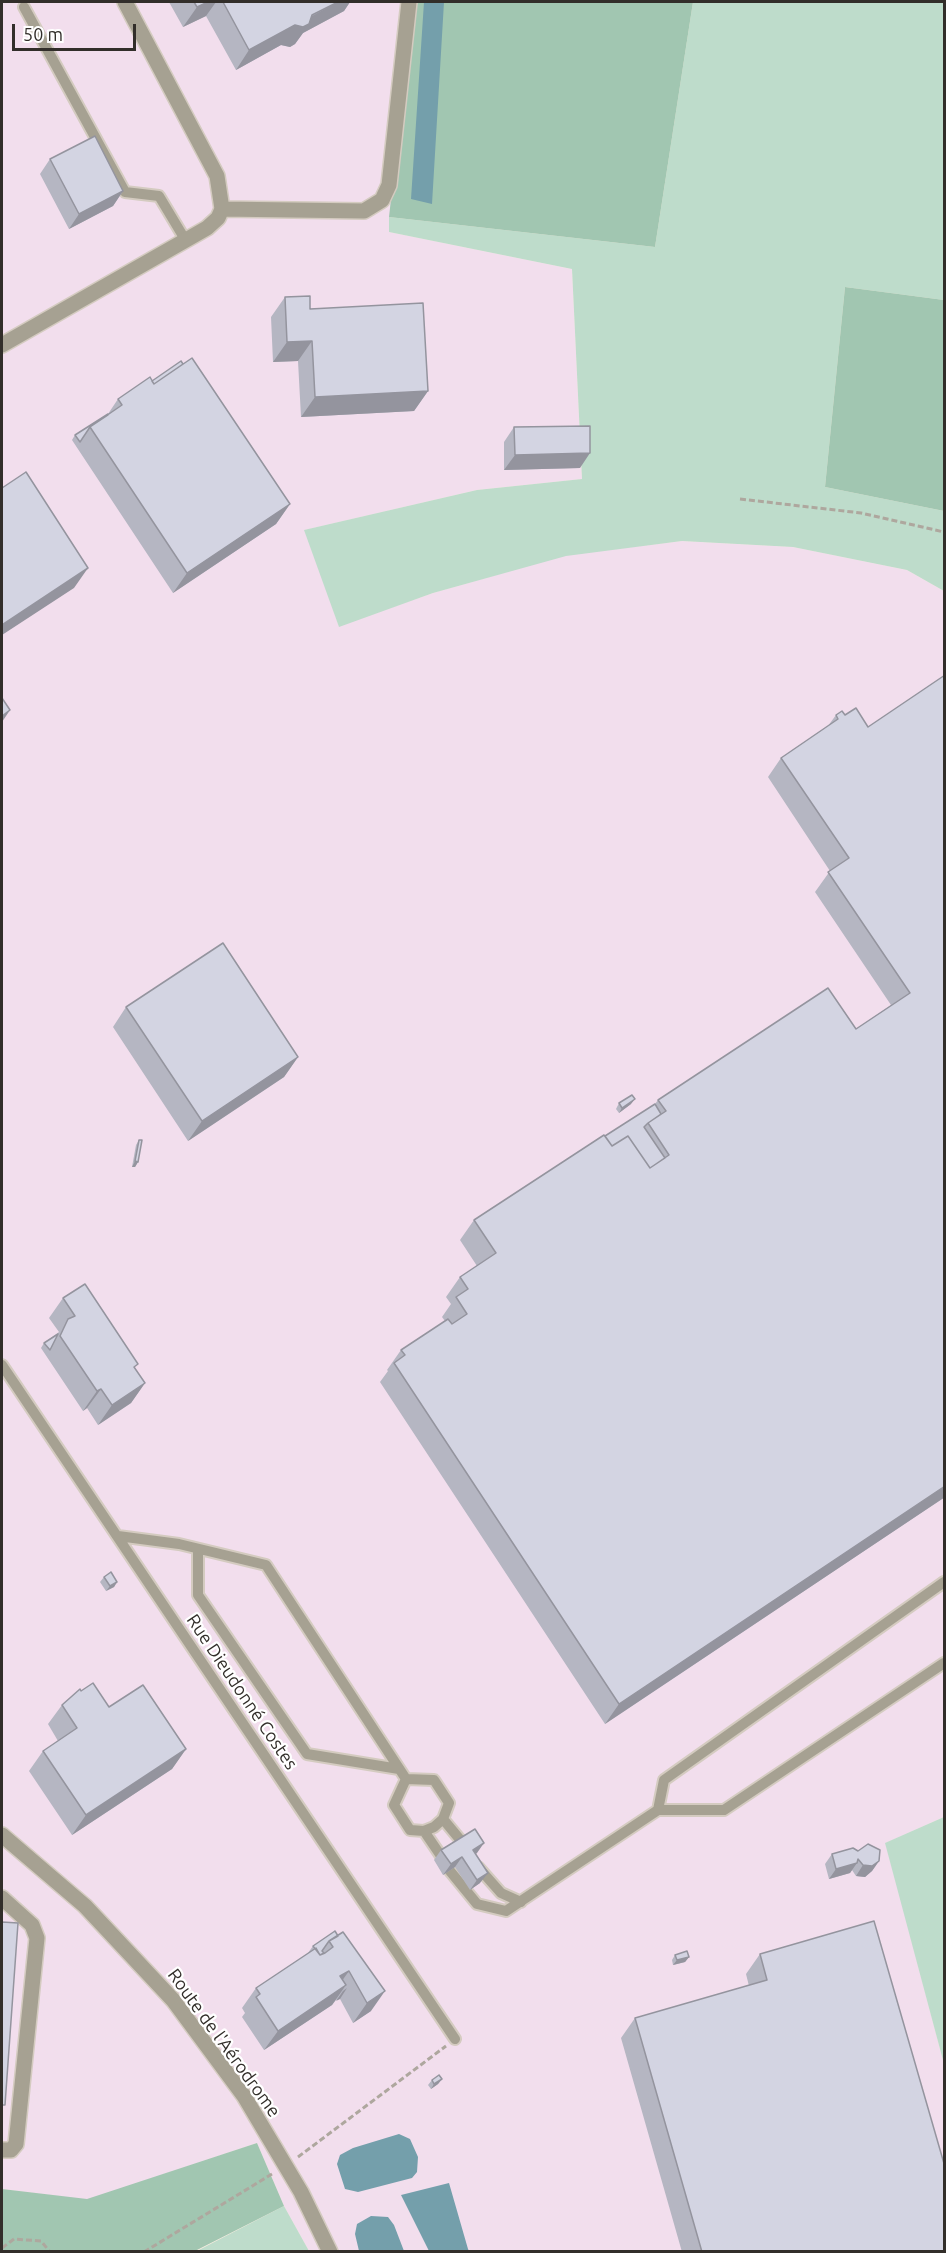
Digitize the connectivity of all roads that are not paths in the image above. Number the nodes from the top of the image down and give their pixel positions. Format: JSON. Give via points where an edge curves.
{"nodes":[{"id":1,"x":125,"y":2,"type":"edge"},
{"id":2,"x":410,"y":2,"type":"edge"},
{"id":3,"x":24,"y":7,"type":"dead end"},
{"id":4,"x":222,"y":209,"type":"junction"},
{"id":5,"x":186,"y":241,"type":"junction"},
{"id":6,"x":2,"y":345,"type":"edge"},
{"id":7,"x":2,"y":1365,"type":"edge"},
{"id":8,"x":118,"y":1536,"type":"junction"},
{"id":9,"x":198,"y":1549,"type":"junction"},
{"id":10,"x":945,"y":1582,"type":"edge"},
{"id":11,"x":945,"y":1663,"type":"edge"},
{"id":12,"x":403,"y":1774,"type":"junction"},
{"id":13,"x":658,"y":1810,"type":"junction"},
{"id":14,"x":443,"y":1819,"type":"junction"},
{"id":15,"x":424,"y":1831,"type":"junction"},
{"id":16,"x":2,"y":1834,"type":"edge"},
{"id":17,"x":462,"y":1842,"type":"edge"},
{"id":18,"x":441,"y":1856,"type":"edge"},
{"id":19,"x":471,"y":1857,"type":"edge"},
{"id":20,"x":450,"y":1870,"type":"edge"},
{"id":21,"x":2,"y":1898,"type":"edge"},
{"id":22,"x":521,"y":1902,"type":"junction"},
{"id":23,"x":455,"y":2039,"type":"road end"},
{"id":24,"x":2,"y":2150,"type":"edge"},
{"id":25,"x":330,"y":2252,"type":"edge"}],
"edges":[{"from":1,"to":4,"type":"street","via":[[217,177]]},
{"from":2,"to":4,"type":"street","via":[[389,185],[382,200],[364,211]]},
{"from":3,"to":5,"type":"lane","via":[[125,192],[159,196]]},
{"from":4,"to":5,"type":"street","via":[[207,228]]},
{"from":5,"to":6,"type":"street"},
{"from":7,"to":8,"type":"lane","name":"Rue Dieudonné Costes"},
{"from":8,"to":9,"type":"lane"},
{"from":8,"to":23,"type":"lane","name":"Rue Dieudonné Costes"},
{"from":9,"to":12,"type":"lane","via":[[266,1565]]},
{"from":9,"to":12,"type":"lane","via":[[198,1595],[306,1754]]},
{"from":10,"to":13,"type":"lane","via":[[664,1780]]},
{"from":11,"to":13,"type":"lane","via":[[724,1810]]},
{"from":12,"to":14,"type":"lane","via":[[434,1780],[449,1803]]},
{"from":12,"to":15,"type":"lane","via":[[394,1805],[410,1830]]},
{"from":13,"to":22,"type":"lane"},
{"from":14,"to":15,"type":"lane"},
{"from":14,"to":17,"type":"lane"},
{"from":15,"to":18,"type":"lane"},
{"from":16,"to":25,"type":"street","name":"Route de l'Aérodrome","via":[[85,1905],[173,2000],[244,2096],[286,2165]]},
{"from":19,"to":22,"type":"lane","via":[[501,1893]]},
{"from":20,"to":22,"type":"lane","via":[[477,1904],[506,1911]]},
{"from":21,"to":24,"type":"street","via":[[32,1925],[37,1938],[16,2144],[11,2150]]}]}
